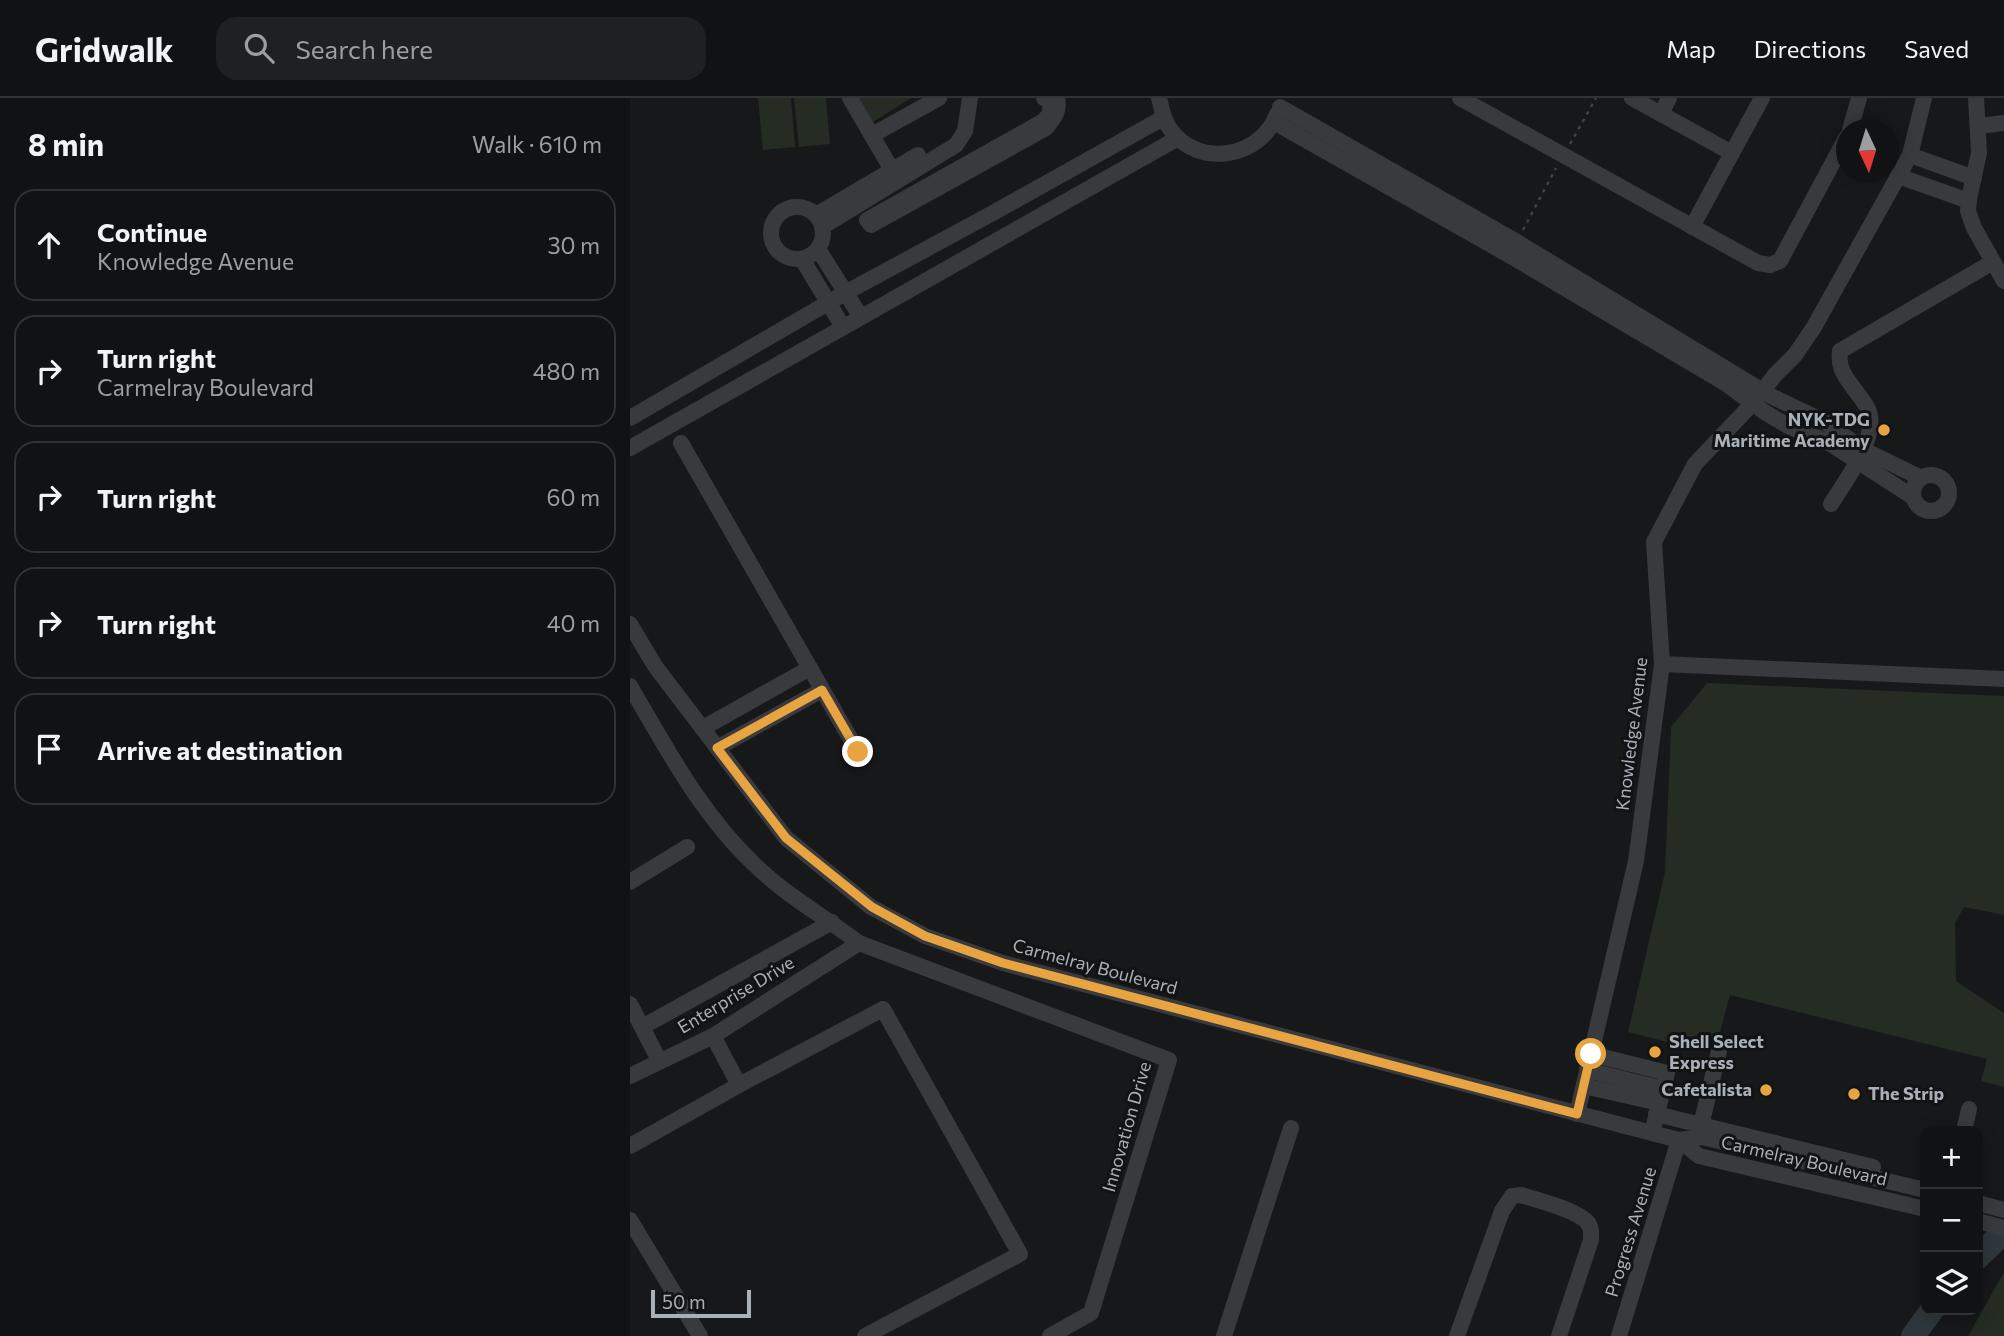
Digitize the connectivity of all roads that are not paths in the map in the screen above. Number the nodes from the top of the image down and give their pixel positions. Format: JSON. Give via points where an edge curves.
{"nodes":[{"id":1,"x":850,"y":98,"type":"edge"},
{"id":2,"x":939,"y":98,"type":"edge"},
{"id":3,"x":963,"y":98,"type":"edge"},
{"id":4,"x":970,"y":98,"type":"edge"},
{"id":5,"x":1044,"y":98,"type":"edge"},
{"id":6,"x":1057,"y":98,"type":"edge"},
{"id":7,"x":1159,"y":98,"type":"edge"},
{"id":8,"x":1460,"y":98,"type":"edge"},
{"id":9,"x":1632,"y":98,"type":"edge"},
{"id":10,"x":1669,"y":98,"type":"edge"},
{"id":11,"x":1762,"y":98,"type":"edge"},
{"id":12,"x":1859,"y":98,"type":"edge"},
{"id":13,"x":1924,"y":98,"type":"edge"},
{"id":14,"x":1976,"y":98,"type":"edge"},
{"id":15,"x":1278,"y":109,"type":"edge"},
{"id":16,"x":1661,"y":114,"type":"junction"},
{"id":17,"x":1163,"y":118,"type":"junction"},
{"id":18,"x":1853,"y":119,"type":"edge"},
{"id":19,"x":2004,"y":123,"type":"edge"},
{"id":20,"x":1978,"y":126,"type":"junction"},
{"id":21,"x":872,"y":135,"type":"junction"},
{"id":22,"x":1178,"y":138,"type":"junction"},
{"id":23,"x":1732,"y":153,"type":"junction"},
{"id":24,"x":1910,"y":155,"type":"junction"},
{"id":25,"x":1836,"y":157,"type":"edge"},
{"id":26,"x":895,"y":174,"type":"junction"},
{"id":27,"x":1899,"y":174,"type":"edge"},
{"id":28,"x":1899,"y":176,"type":"edge"},
{"id":29,"x":1974,"y":178,"type":"junction"},
{"id":30,"x":1895,"y":182,"type":"edge"},
{"id":31,"x":1022,"y":197,"type":"junction"},
{"id":32,"x":1969,"y":201,"type":"junction"},
{"id":33,"x":1034,"y":220,"type":"junction"},
{"id":34,"x":819,"y":221,"type":"junction"},
{"id":35,"x":976,"y":223,"type":"junction"},
{"id":36,"x":1692,"y":227,"type":"junction"},
{"id":37,"x":989,"y":245,"type":"junction"},
{"id":38,"x":818,"y":249,"type":"junction"},
{"id":39,"x":802,"y":259,"type":"junction"},
{"id":40,"x":1993,"y":261,"type":"junction"},
{"id":41,"x":2004,"y":281,"type":"edge"},
{"id":42,"x":845,"y":293,"type":"junction"},
{"id":43,"x":828,"y":303,"type":"junction"},
{"id":44,"x":861,"y":317,"type":"junction"},
{"id":45,"x":842,"y":327,"type":"junction"},
{"id":46,"x":1764,"y":390,"type":"junction"},
{"id":47,"x":1753,"y":403,"type":"junction"},
{"id":48,"x":630,"y":418,"type":"edge"},
{"id":49,"x":681,"y":443,"type":"dead end"},
{"id":50,"x":630,"y":448,"type":"edge"},
{"id":51,"x":1861,"y":455,"type":"junction"},
{"id":52,"x":1921,"y":478,"type":"junction"},
{"id":53,"x":1913,"y":496,"type":"junction"},
{"id":54,"x":1831,"y":504,"type":"dead end"},
{"id":55,"x":630,"y":624,"type":"edge"},
{"id":56,"x":1662,"y":664,"type":"junction"},
{"id":57,"x":810,"y":668,"type":"junction"},
{"id":58,"x":2004,"y":679,"type":"edge"},
{"id":59,"x":630,"y":686,"type":"edge"},
{"id":60,"x":822,"y":690,"type":"junction"},
{"id":61,"x":703,"y":728,"type":"junction"},
{"id":62,"x":717,"y":748,"type":"junction"},
{"id":63,"x":858,"y":752,"type":"dead end"},
{"id":64,"x":688,"y":847,"type":"dead end"},
{"id":65,"x":630,"y":882,"type":"edge"},
{"id":66,"x":832,"y":922,"type":"junction"},
{"id":67,"x":859,"y":943,"type":"junction"},
{"id":68,"x":630,"y":1004,"type":"edge"},
{"id":69,"x":642,"y":1027,"type":"junction"},
{"id":70,"x":713,"y":1036,"type":"junction"},
{"id":71,"x":1719,"y":1051,"type":"dead end"},
{"id":72,"x":659,"y":1060,"type":"junction"},
{"id":73,"x":1587,"y":1070,"type":"junction"},
{"id":74,"x":630,"y":1076,"type":"edge"},
{"id":75,"x":739,"y":1084,"type":"junction"},
{"id":76,"x":1659,"y":1102,"type":"junction"},
{"id":77,"x":1969,"y":1109,"type":"dead end"},
{"id":78,"x":1577,"y":1114,"type":"junction"},
{"id":79,"x":1701,"y":1125,"type":"junction"},
{"id":80,"x":1965,"y":1126,"type":"edge"},
{"id":81,"x":1291,"y":1128,"type":"dead end"},
{"id":82,"x":1652,"y":1133,"type":"junction"},
{"id":83,"x":1679,"y":1140,"type":"junction"},
{"id":84,"x":630,"y":1146,"type":"edge"},
{"id":85,"x":1787,"y":1151,"type":"junction"},
{"id":86,"x":1849,"y":1167,"type":"junction"},
{"id":87,"x":1920,"y":1179,"type":"edge"},
{"id":88,"x":1922,"y":1189,"type":"edge"},
{"id":89,"x":1983,"y":1205,"type":"edge"},
{"id":90,"x":1920,"y":1208,"type":"edge"},
{"id":91,"x":2004,"y":1210,"type":"edge"},
{"id":92,"x":630,"y":1220,"type":"edge"},
{"id":93,"x":1983,"y":1222,"type":"edge"},
{"id":94,"x":2004,"y":1228,"type":"edge"},
{"id":95,"x":700,"y":1336,"type":"edge"},
{"id":96,"x":865,"y":1336,"type":"edge"},
{"id":97,"x":1050,"y":1336,"type":"edge"},
{"id":98,"x":1224,"y":1336,"type":"edge"},
{"id":99,"x":1457,"y":1336,"type":"edge"},
{"id":100,"x":1559,"y":1336,"type":"edge"},
{"id":101,"x":1619,"y":1336,"type":"edge"}],
"edges":[{"from":1,"to":21,"type":"street"},
{"from":2,"to":21,"type":"street"},
{"from":3,"to":26,"type":"street","via":[[951,137]]},
{"from":4,"to":26,"type":"street","via":[[965,131],[956,145]]},
{"from":5,"to":6,"type":"street","via":[[1052,108],[1042,122],[867,220],[871,225],[1046,128],[1055,118]]},
{"from":7,"to":17,"type":"street"},
{"from":8,"to":36,"type":"street"},
{"from":9,"to":16,"type":"street"},
{"from":10,"to":16,"type":"street"},
{"from":11,"to":23,"type":"street"},
{"from":12,"to":18,"type":"street"},
{"from":13,"to":24,"type":"street","name":"Knowledge Avenue"},
{"from":14,"to":20,"type":"street"},
{"from":15,"to":22,"type":"street","via":[[1260,140],[1241,151],[1219,155],[1197,150]]},
{"from":15,"to":46,"type":"street","via":[[1517,242]]},
{"from":15,"to":47,"type":"street"},
{"from":16,"to":23,"type":"street"},
{"from":17,"to":22,"type":"street"},
{"from":17,"to":31,"type":"street"},
{"from":19,"to":20,"type":"street"},
{"from":20,"to":29,"type":"street"},
{"from":21,"to":26,"type":"street"},
{"from":22,"to":33,"type":"street"},
{"from":23,"to":36,"type":"street"},
{"from":24,"to":27,"type":"street","name":"Knowledge Avenue"},
{"from":24,"to":29,"type":"street"},
{"from":25,"to":36,"type":"street","via":[[1780,261],[1758,263]]},
{"from":26,"to":34,"type":"street"},
{"from":28,"to":32,"type":"street"},
{"from":29,"to":32,"type":"street"},
{"from":30,"to":46,"type":"street","name":"Knowledge Avenue","via":[[1814,327]]},
{"from":31,"to":33,"type":"street"},
{"from":31,"to":35,"type":"street"},
{"from":32,"to":40,"type":"street","via":[[1974,228]]},
{"from":33,"to":37,"type":"street"},
{"from":34,"to":38,"type":"street","via":[[822,239]]},
{"from":34,"to":39,"type":"street","via":[[804,208],[791,207],[775,218],[771,228],[774,247],[782,255]]},
{"from":35,"to":37,"type":"street"},
{"from":35,"to":42,"type":"street"},
{"from":37,"to":44,"type":"street"},
{"from":38,"to":39,"type":"street"},
{"from":38,"to":42,"type":"street"},
{"from":39,"to":43,"type":"street"},
{"from":40,"to":41,"type":"street"},
{"from":40,"to":51,"type":"street","via":[[1840,351],[1843,374],[1869,410],[1870,426]]},
{"from":42,"to":43,"type":"street"},
{"from":42,"to":44,"type":"street"},
{"from":43,"to":45,"type":"street"},
{"from":43,"to":48,"type":"street"},
{"from":44,"to":45,"type":"street"},
{"from":45,"to":50,"type":"street"},
{"from":46,"to":47,"type":"street","name":"Knowledge Avenue"},
{"from":46,"to":51,"type":"street","via":[[1825,422]]},
{"from":47,"to":51,"type":"street","via":[[1790,426]]},
{"from":47,"to":56,"type":"street","name":"Knowledge Avenue","via":[[1695,464],[1654,542]]},
{"from":49,"to":57,"type":"street"},
{"from":51,"to":52,"type":"street"},
{"from":51,"to":53,"type":"street"},
{"from":51,"to":54,"type":"street"},
{"from":52,"to":53,"type":"street"},
{"from":52,"to":53,"type":"street","via":[[1933,475],[1944,480],[1950,497],[1943,508],[1931,512],[1919,507]]},
{"from":55,"to":61,"type":"street","name":"Carmelray Boulevard","via":[[655,666]]},
{"from":56,"to":58,"type":"street"},
{"from":56,"to":73,"type":"street","name":"Knowledge Avenue","via":[[1636,861]]},
{"from":57,"to":60,"type":"street"},
{"from":57,"to":61,"type":"street"},
{"from":59,"to":66,"type":"street","via":[[723,833],[792,898]]},
{"from":60,"to":62,"type":"street"},
{"from":60,"to":63,"type":"street"},
{"from":61,"to":62,"type":"street","name":"Carmelray Boulevard"},
{"from":62,"to":78,"type":"street","name":"Carmelray Boulevard","via":[[786,838],[872,907],[925,936],[1003,963]]},
{"from":64,"to":65,"type":"street"},
{"from":66,"to":67,"type":"street"},
{"from":66,"to":69,"type":"street"},
{"from":67,"to":70,"type":"street","name":"Enterprise Drive"},
{"from":67,"to":97,"type":"street","name":"Innovation Drive","via":[[1169,1060],[1091,1313]]},
{"from":68,"to":69,"type":"street"},
{"from":69,"to":72,"type":"street"},
{"from":70,"to":72,"type":"street","name":"Enterprise Drive"},
{"from":70,"to":75,"type":"street"},
{"from":71,"to":79,"type":"street"},
{"from":72,"to":74,"type":"street","name":"Enterprise Drive"},
{"from":73,"to":76,"type":"street"},
{"from":73,"to":76,"type":"street","via":[[1667,1073]]},
{"from":73,"to":78,"type":"street","name":"Knowledge Avenue"},
{"from":75,"to":84,"type":"street"},
{"from":75,"to":96,"type":"street","via":[[883,1009],[1020,1254]]},
{"from":76,"to":79,"type":"street"},
{"from":76,"to":82,"type":"street"},
{"from":77,"to":80,"type":"street"},
{"from":78,"to":82,"type":"street","name":"Carmelray Boulevard"},
{"from":79,"to":85,"type":"street"},
{"from":81,"to":98,"type":"street"},
{"from":82,"to":83,"type":"street","name":"Carmelray Boulevard"},
{"from":83,"to":85,"type":"street","name":"Carmelray Boulevard","via":[[1702,1138]]},
{"from":83,"to":90,"type":"street","name":"Carmelray Boulevard","via":[[1699,1156]]},
{"from":83,"to":101,"type":"street","name":"Progress Avenue"},
{"from":85,"to":86,"type":"street","name":"Carmelray Boulevard"},
{"from":86,"to":87,"type":"street"},
{"from":86,"to":88,"type":"street","name":"Carmelray Boulevard"},
{"from":89,"to":91,"type":"street"},
{"from":92,"to":95,"type":"street"},
{"from":93,"to":94,"type":"street"},
{"from":99,"to":100,"type":"street","via":[[1502,1211],[1512,1196],[1521,1195],[1578,1215],[1591,1230]]}]}
